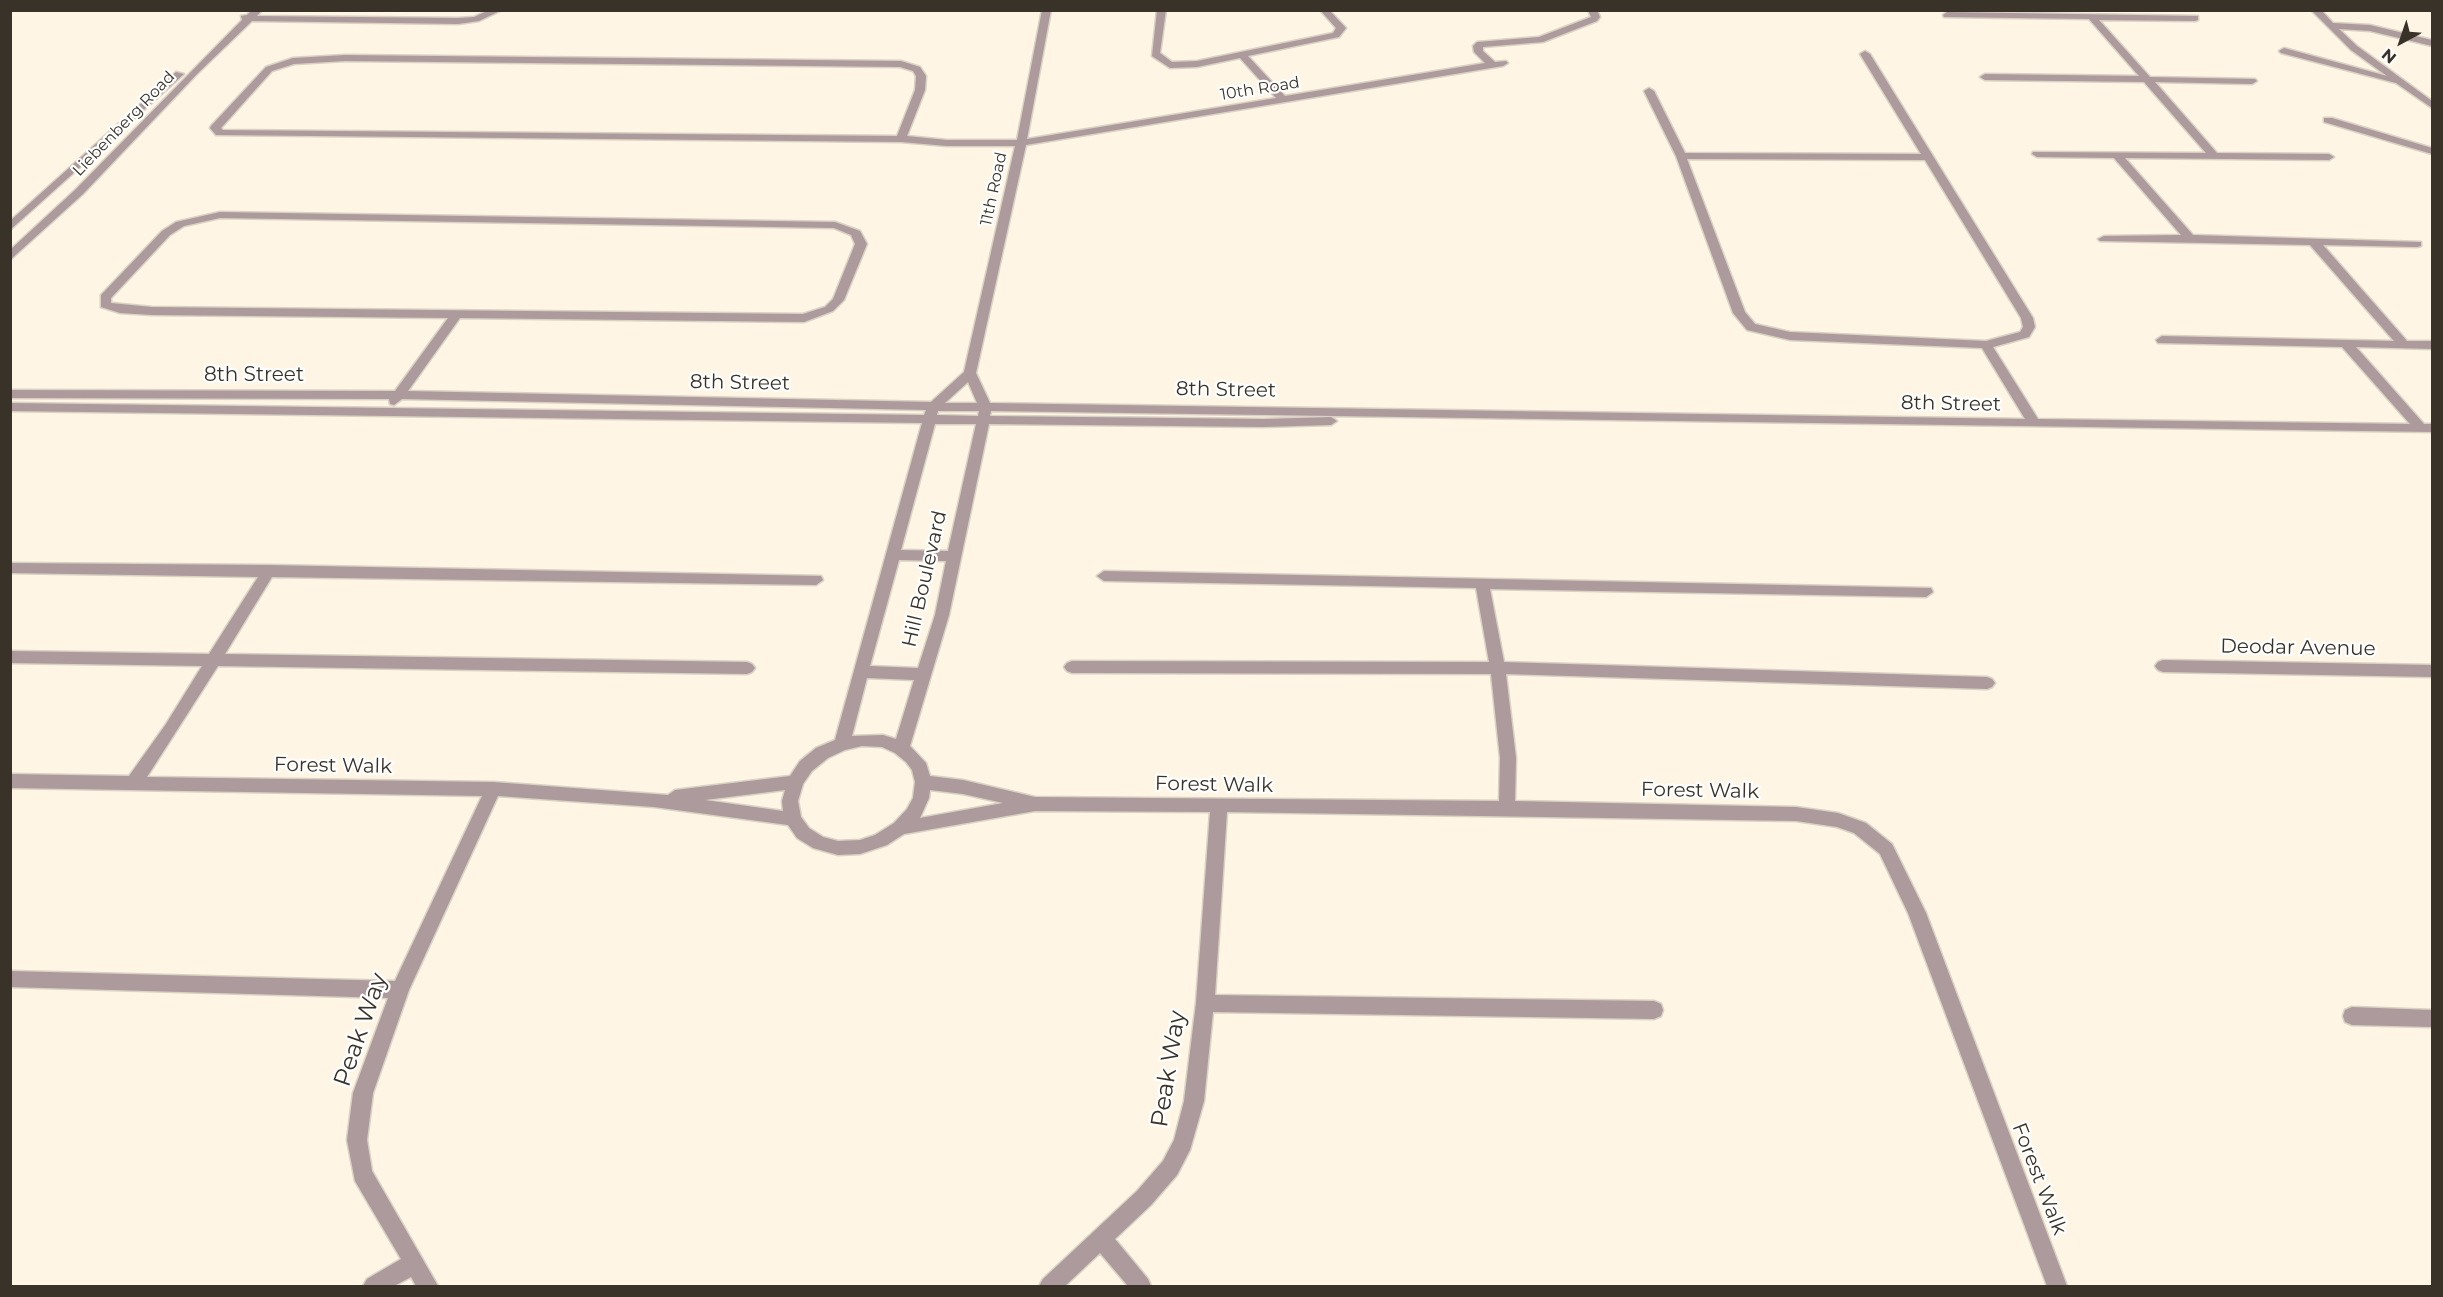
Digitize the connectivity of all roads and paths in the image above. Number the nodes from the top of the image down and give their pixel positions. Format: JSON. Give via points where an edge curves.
{"nodes":[{"id":1,"x":258,"y":10,"type":"edge"},
{"id":2,"x":498,"y":10,"type":"edge"},
{"id":3,"x":1047,"y":10,"type":"edge"},
{"id":4,"x":1162,"y":10,"type":"edge"},
{"id":5,"x":1324,"y":10,"type":"edge"},
{"id":6,"x":1592,"y":10,"type":"edge"},
{"id":7,"x":2312,"y":11,"type":"edge"},
{"id":8,"x":476,"y":15,"type":"edge"},
{"id":9,"x":1947,"y":15,"type":"dead end"},
{"id":10,"x":247,"y":16,"type":"edge"},
{"id":11,"x":2091,"y":16,"type":"junction"},
{"id":12,"x":2195,"y":18,"type":"dead end"},
{"id":13,"x":2328,"y":26,"type":"junction"},
{"id":14,"x":2433,"y":43,"type":"edge"},
{"id":15,"x":2284,"y":51,"type":"dead end"},
{"id":16,"x":1865,"y":54,"type":"dead end"},
{"id":17,"x":1242,"y":55,"type":"junction"},
{"id":18,"x":1985,"y":77,"type":"dead end"},
{"id":19,"x":2147,"y":81,"type":"junction"},
{"id":20,"x":2252,"y":81,"type":"dead end"},
{"id":21,"x":2402,"y":84,"type":"junction"},
{"id":22,"x":1649,"y":91,"type":"dead end"},
{"id":23,"x":1283,"y":100,"type":"junction"},
{"id":24,"x":2433,"y":105,"type":"edge"},
{"id":25,"x":2328,"y":120,"type":"dead end"},
{"id":26,"x":901,"y":139,"type":"junction"},
{"id":27,"x":1021,"y":143,"type":"junction"},
{"id":28,"x":2433,"y":151,"type":"edge"},
{"id":29,"x":2037,"y":154,"type":"dead end"},
{"id":30,"x":2116,"y":154,"type":"junction"},
{"id":31,"x":2213,"y":154,"type":"junction"},
{"id":32,"x":1681,"y":156,"type":"junction"},
{"id":33,"x":1927,"y":157,"type":"junction"},
{"id":34,"x":2329,"y":157,"type":"dead end"},
{"id":35,"x":10,"y":227,"type":"edge"},
{"id":36,"x":2190,"y":238,"type":"junction"},
{"id":37,"x":2104,"y":239,"type":"dead end"},
{"id":38,"x":2315,"y":243,"type":"junction"},
{"id":39,"x":2417,"y":244,"type":"dead end"},
{"id":40,"x":10,"y":257,"type":"edge"},
{"id":41,"x":457,"y":314,"type":"junction"},
{"id":42,"x":2162,"y":340,"type":"dead end"},
{"id":43,"x":2346,"y":344,"type":"junction"},
{"id":44,"x":2403,"y":344,"type":"junction"},
{"id":45,"x":1986,"y":345,"type":"junction"},
{"id":46,"x":2433,"y":345,"type":"edge"},
{"id":47,"x":970,"y":373,"type":"junction"},
{"id":48,"x":10,"y":394,"type":"edge"},
{"id":49,"x":398,"y":395,"type":"junction"},
{"id":50,"x":10,"y":407,"type":"edge"},
{"id":51,"x":931,"y":412,"type":"junction"},
{"id":52,"x":384,"y":413,"type":"junction"},
{"id":53,"x":985,"y":413,"type":"junction"},
{"id":54,"x":2034,"y":424,"type":"junction"},
{"id":55,"x":2426,"y":428,"type":"edge"},
{"id":56,"x":893,"y":555,"type":"junction"},
{"id":57,"x":954,"y":556,"type":"junction"},
{"id":58,"x":10,"y":568,"type":"edge"},
{"id":59,"x":269,"y":570,"type":"junction"},
{"id":60,"x":1104,"y":576,"type":"dead end"},
{"id":61,"x":816,"y":580,"type":"dead end"},
{"id":62,"x":1482,"y":584,"type":"junction"},
{"id":63,"x":1926,"y":592,"type":"dead end"},
{"id":64,"x":10,"y":657,"type":"edge"},
{"id":65,"x":213,"y":660,"type":"junction"},
{"id":66,"x":2163,"y":666,"type":"dead end"},
{"id":67,"x":747,"y":668,"type":"dead end"},
{"id":68,"x":1072,"y":668,"type":"dead end"},
{"id":69,"x":1498,"y":668,"type":"junction"},
{"id":70,"x":2433,"y":671,"type":"edge"},
{"id":71,"x":861,"y":672,"type":"junction"},
{"id":72,"x":924,"y":674,"type":"junction"},
{"id":73,"x":1987,"y":683,"type":"dead end"},
{"id":74,"x":842,"y":744,"type":"junction"},
{"id":75,"x":901,"y":748,"type":"junction"},
{"id":76,"x":10,"y":781,"type":"edge"},
{"id":77,"x":795,"y":782,"type":"junction"},
{"id":78,"x":923,"y":782,"type":"junction"},
{"id":79,"x":133,"y":784,"type":"junction"},
{"id":80,"x":493,"y":789,"type":"junction"},
{"id":81,"x":654,"y":800,"type":"junction"},
{"id":82,"x":1035,"y":804,"type":"junction"},
{"id":83,"x":1219,"y":806,"type":"junction"},
{"id":84,"x":1507,"y":808,"type":"junction"},
{"id":85,"x":793,"y":819,"type":"junction"},
{"id":86,"x":900,"y":828,"type":"junction"},
{"id":87,"x":10,"y":979,"type":"edge"},
{"id":88,"x":400,"y":990,"type":"junction"},
{"id":89,"x":1205,"y":1003,"type":"junction"},
{"id":90,"x":1654,"y":1010,"type":"dead end"},
{"id":91,"x":2352,"y":1016,"type":"dead end"},
{"id":92,"x":2433,"y":1019,"type":"edge"},
{"id":93,"x":1102,"y":1239,"type":"junction"},
{"id":94,"x":414,"y":1263,"type":"junction"},
{"id":95,"x":374,"y":1287,"type":"edge"},
{"id":96,"x":428,"y":1287,"type":"edge"},
{"id":97,"x":1050,"y":1287,"type":"edge"},
{"id":98,"x":1141,"y":1287,"type":"edge"},
{"id":99,"x":2057,"y":1287,"type":"edge"}],
"edges":[{"from":1,"to":10,"type":"street","name":"Liebenberg Road"},
{"from":2,"to":8,"type":"street"},
{"from":3,"to":27,"type":"street","name":"11th Road"},
{"from":4,"to":17,"type":"street","via":[[1155,54],[1162,62],[1197,64]]},
{"from":5,"to":17,"type":"street","via":[[1341,28],[1336,35]]},
{"from":6,"to":23,"type":"street","name":"10th Road","via":[[1594,19],[1540,40],[1480,44],[1479,52],[1498,64]]},
{"from":7,"to":13,"type":"street"},
{"from":8,"to":10,"type":"street","via":[[458,21]]},
{"from":9,"to":11,"type":"street"},
{"from":10,"to":35,"type":"street","name":"Liebenberg Road"},
{"from":10,"to":40,"type":"street","name":"Liebenberg Road","via":[[79,192]]},
{"from":11,"to":12,"type":"street"},
{"from":11,"to":19,"type":"street"},
{"from":13,"to":14,"type":"street","via":[[2370,28]]},
{"from":13,"to":21,"type":"street"},
{"from":15,"to":21,"type":"street"},
{"from":16,"to":33,"type":"street"},
{"from":17,"to":23,"type":"street"},
{"from":18,"to":19,"type":"street"},
{"from":19,"to":20,"type":"street"},
{"from":19,"to":31,"type":"street"},
{"from":21,"to":24,"type":"street"},
{"from":22,"to":32,"type":"street"},
{"from":23,"to":27,"type":"street","name":"10th Road"},
{"from":25,"to":28,"type":"street"},
{"from":26,"to":26,"type":"street","name":"10th Road","via":[[232,133],[214,128],[269,69],[293,61],[570,59],[901,64],[917,69],[921,76],[920,90]]},
{"from":26,"to":27,"type":"street","name":"10th Road"},
{"from":27,"to":47,"type":"street","name":"11th Road"},
{"from":29,"to":30,"type":"street"},
{"from":30,"to":31,"type":"street"},
{"from":30,"to":36,"type":"street"},
{"from":31,"to":34,"type":"street"},
{"from":32,"to":33,"type":"street"},
{"from":32,"to":45,"type":"street","via":[[1739,313],[1751,327],[1790,336]]},
{"from":33,"to":45,"type":"street","via":[[2027,318],[2029,327],[2025,334]]},
{"from":36,"to":37,"type":"street"},
{"from":36,"to":38,"type":"street"},
{"from":38,"to":39,"type":"street"},
{"from":38,"to":44,"type":"street"},
{"from":41,"to":41,"type":"street","via":[[804,318],[829,309],[838,300],[860,238],[835,225],[220,215],[180,224],[166,233],[105,297],[105,305],[152,311]]},
{"from":41,"to":49,"type":"street"},
{"from":42,"to":43,"type":"street"},
{"from":43,"to":44,"type":"street"},
{"from":43,"to":55,"type":"street"},
{"from":44,"to":46,"type":"street"},
{"from":45,"to":54,"type":"street"},
{"from":47,"to":51,"type":"street"},
{"from":47,"to":53,"type":"street"},
{"from":48,"to":49,"type":"street","name":"8th Street"},
{"from":49,"to":51,"type":"street","name":"8th Street"},
{"from":49,"to":52,"type":"street"},
{"from":50,"to":52,"type":"street","name":"8th Street"},
{"from":51,"to":52,"type":"street","name":"8th Street"},
{"from":51,"to":53,"type":"street","name":"8th Street"},
{"from":51,"to":56,"type":"street","name":"Hill Boulevard"},
{"from":53,"to":54,"type":"street","name":"8th Street","via":[[1264,423],[1469,416]]},
{"from":53,"to":57,"type":"street","name":"Hill Boulevard"},
{"from":54,"to":55,"type":"street","name":"8th Street"},
{"from":56,"to":57,"type":"street"},
{"from":56,"to":71,"type":"street","name":"Hill Boulevard"},
{"from":57,"to":72,"type":"street","name":"Hill Boulevard"},
{"from":58,"to":59,"type":"street"},
{"from":59,"to":61,"type":"street"},
{"from":59,"to":65,"type":"street"},
{"from":60,"to":62,"type":"street"},
{"from":62,"to":63,"type":"street"},
{"from":62,"to":69,"type":"street"},
{"from":64,"to":65,"type":"street"},
{"from":65,"to":67,"type":"street"},
{"from":65,"to":79,"type":"street"},
{"from":66,"to":70,"type":"street","name":"Deodar Avenue"},
{"from":68,"to":69,"type":"street"},
{"from":69,"to":73,"type":"street"},
{"from":69,"to":84,"type":"street","via":[[1508,758]]},
{"from":71,"to":72,"type":"street"},
{"from":71,"to":74,"type":"street","name":"Hill Boulevard"},
{"from":72,"to":75,"type":"street","name":"Hill Boulevard"},
{"from":74,"to":75,"type":"street","via":[[873,740]]},
{"from":74,"to":77,"type":"street","via":[[814,759]]},
{"from":75,"to":78,"type":"street","via":[[920,768]]},
{"from":76,"to":79,"type":"street","name":"Forest Walk"},
{"from":77,"to":81,"type":"street","name":"Forest Walk"},
{"from":77,"to":85,"type":"street","via":[[790,801]]},
{"from":78,"to":82,"type":"street","name":"Forest Walk"},
{"from":78,"to":86,"type":"street","via":[[921,798]]},
{"from":79,"to":80,"type":"street","name":"Forest Walk"},
{"from":80,"to":81,"type":"street","name":"Forest Walk"},
{"from":80,"to":88,"type":"street","name":"Peak Way"},
{"from":81,"to":85,"type":"street","name":"Forest Walk"},
{"from":82,"to":83,"type":"street","name":"Forest Walk"},
{"from":82,"to":86,"type":"street","name":"Forest Walk"},
{"from":83,"to":84,"type":"street","name":"Forest Walk"},
{"from":83,"to":89,"type":"street","name":"Peak Way"},
{"from":84,"to":99,"type":"street","name":"Forest Walk","via":[[1796,814],[1838,820],[1860,828],[1886,849],[1917,913]]},
{"from":85,"to":86,"type":"street","via":[[803,833],[838,848],[860,847]]},
{"from":87,"to":88,"type":"street"},
{"from":88,"to":94,"type":"street","name":"Peak Way","via":[[363,1093],[357,1140],[362,1174]]},
{"from":89,"to":90,"type":"street"},
{"from":89,"to":93,"type":"street","name":"Peak Way","via":[[1194,1101],[1183,1143],[1170,1167],[1144,1198]]},
{"from":91,"to":92,"type":"street"},
{"from":93,"to":97,"type":"street","name":"Peak Way"},
{"from":93,"to":98,"type":"street"},
{"from":94,"to":95,"type":"street"},
{"from":94,"to":96,"type":"street","name":"Peak Way"}]}
